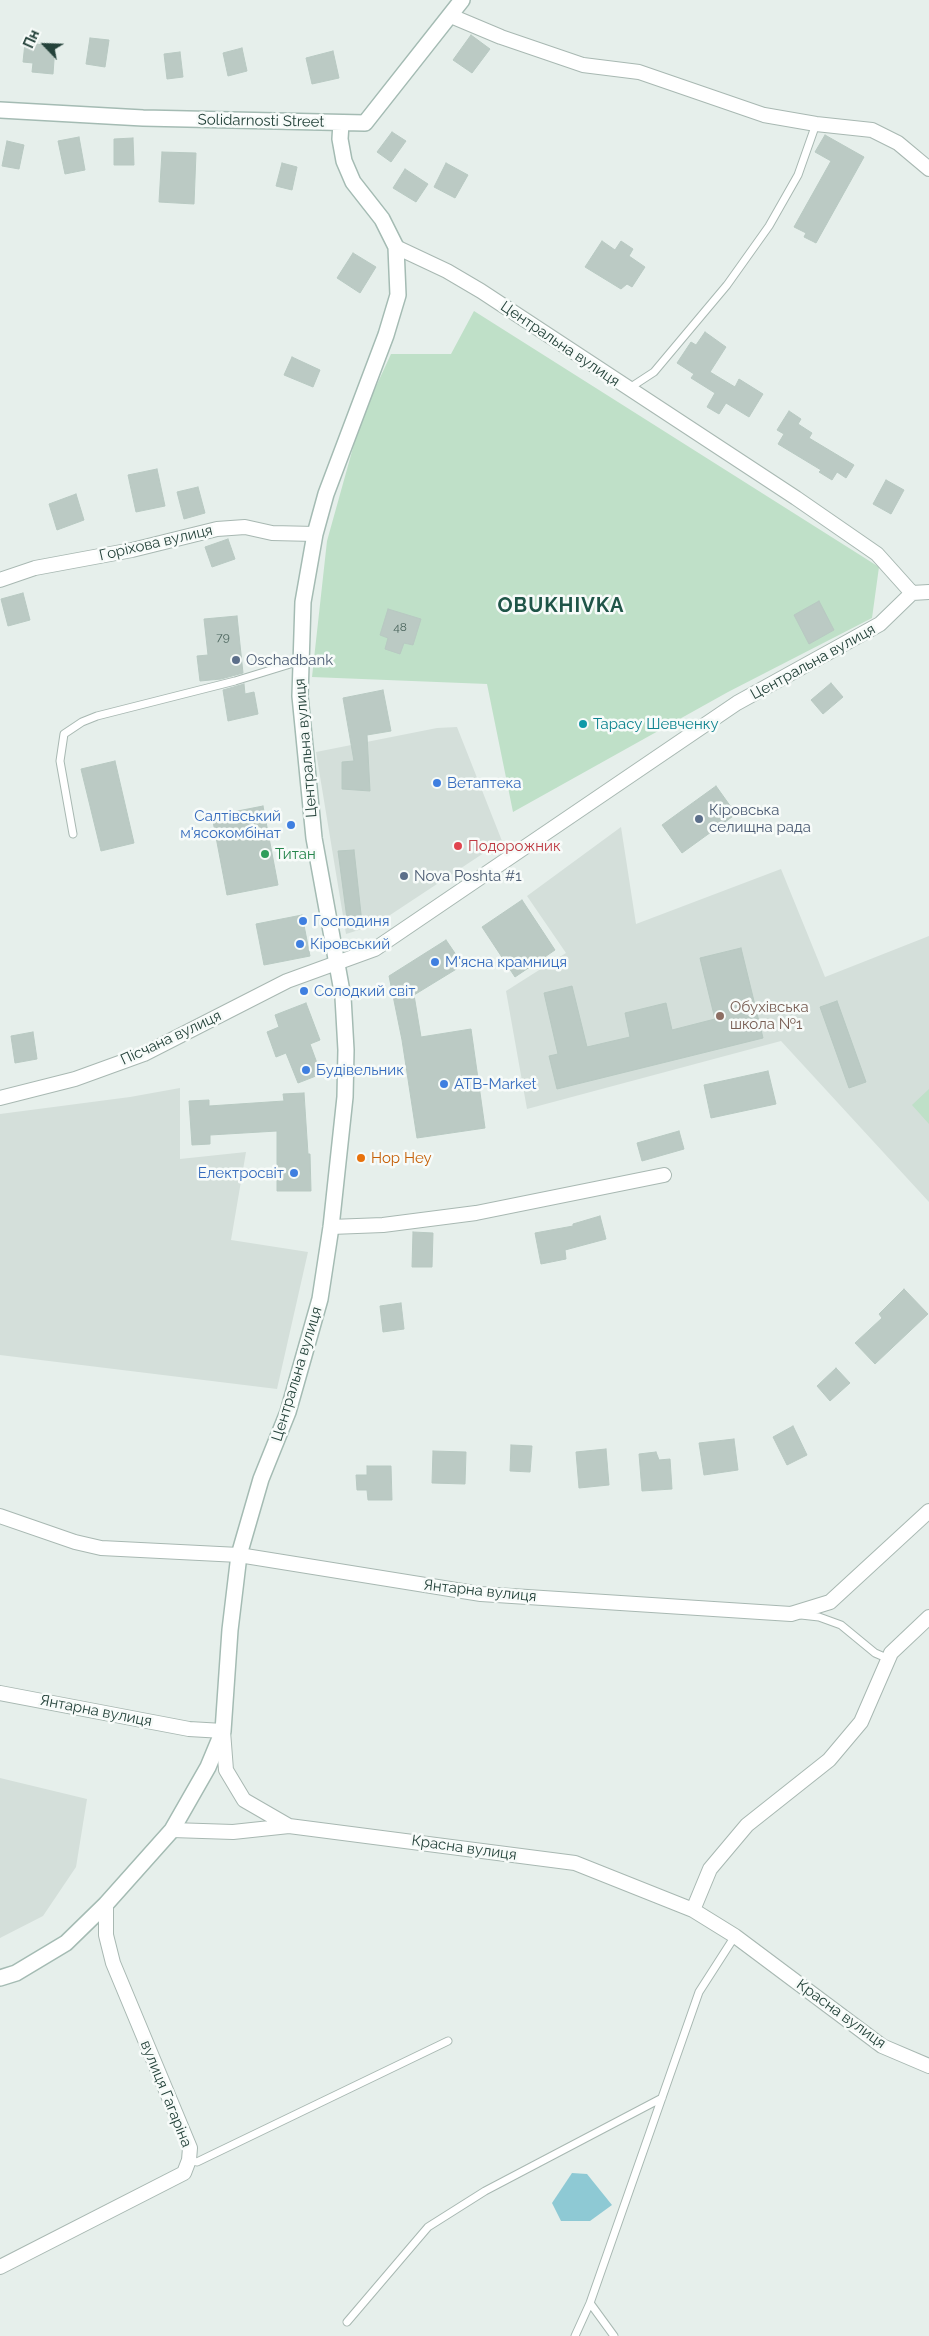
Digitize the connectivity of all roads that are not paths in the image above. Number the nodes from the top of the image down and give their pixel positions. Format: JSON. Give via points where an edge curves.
{"nodes":[{"id":1,"x":462,"y":0,"type":"edge"},
{"id":2,"x":451,"y":16,"type":"junction"},
{"id":3,"x":0,"y":110,"type":"edge"},
{"id":4,"x":341,"y":123,"type":"junction"},
{"id":5,"x":816,"y":124,"type":"junction"},
{"id":6,"x":929,"y":169,"type":"edge"},
{"id":7,"x":396,"y":247,"type":"junction"},
{"id":8,"x":628,"y":389,"type":"junction"},
{"id":9,"x":315,"y":534,"type":"junction"},
{"id":10,"x":0,"y":580,"type":"edge"},
{"id":11,"x":929,"y":592,"type":"edge"},
{"id":12,"x":912,"y":593,"type":"junction"},
{"id":13,"x":300,"y":662,"type":"junction"},
{"id":14,"x":73,"y":834,"type":"dead end"},
{"id":15,"x":336,"y":962,"type":"junction"},
{"id":16,"x":0,"y":1098,"type":"edge"},
{"id":17,"x":664,"y":1175,"type":"dead end"},
{"id":18,"x":331,"y":1227,"type":"junction"},
{"id":19,"x":929,"y":1511,"type":"edge"},
{"id":20,"x":0,"y":1516,"type":"edge"},
{"id":21,"x":239,"y":1556,"type":"junction"},
{"id":22,"x":790,"y":1614,"type":"junction"},
{"id":23,"x":929,"y":1617,"type":"edge"},
{"id":24,"x":889,"y":1659,"type":"junction"},
{"id":25,"x":0,"y":1692,"type":"edge"},
{"id":26,"x":222,"y":1731,"type":"junction"},
{"id":27,"x":289,"y":1826,"type":"junction"},
{"id":28,"x":172,"y":1830,"type":"junction"},
{"id":29,"x":106,"y":1904,"type":"junction"},
{"id":30,"x":693,"y":1910,"type":"junction"},
{"id":31,"x":735,"y":1936,"type":"junction"},
{"id":32,"x":0,"y":1978,"type":"edge"},
{"id":33,"x":448,"y":2042,"type":"dead end"},
{"id":34,"x":929,"y":2066,"type":"edge"},
{"id":35,"x":662,"y":2098,"type":"junction"},
{"id":36,"x":189,"y":2160,"type":"junction"},
{"id":37,"x":0,"y":2267,"type":"edge"},
{"id":38,"x":590,"y":2303,"type":"junction"},
{"id":39,"x":347,"y":2322,"type":"dead end"},
{"id":40,"x":574,"y":2336,"type":"edge"},
{"id":41,"x":614,"y":2336,"type":"edge"}],
"edges":[{"from":1,"to":2,"type":"street","name":"Solidarnosti Street"},
{"from":2,"to":4,"type":"street","name":"Solidarnosti Street","via":[[365,123]]},
{"from":2,"to":5,"type":"street","via":[[583,65],[639,72],[764,115]]},
{"from":3,"to":4,"type":"street","name":"Solidarnosti Street","via":[[143,118]]},
{"from":4,"to":7,"type":"street","name":"Центральна вулиця","via":[[340,139],[353,182],[382,219]]},
{"from":5,"to":6,"type":"street","via":[[872,130],[898,143]]},
{"from":5,"to":8,"type":"lane","via":[[798,175],[769,226],[728,285],[654,372]]},
{"from":7,"to":8,"type":"street","name":"Центральна вулиця","via":[[481,291]]},
{"from":7,"to":9,"type":"street","name":"Центральна вулиця","via":[[398,295],[326,494]]},
{"from":8,"to":12,"type":"street","name":"Центральна вулиця","via":[[877,554]]},
{"from":9,"to":10,"type":"street","name":"Горіхова вулиця","via":[[272,533],[244,527],[217,529],[132,550],[35,568]]},
{"from":9,"to":13,"type":"street","name":"Центральна вулиця","via":[[303,602]]},
{"from":11,"to":12,"type":"street"},
{"from":12,"to":15,"type":"street","name":"Центральна вулиця","via":[[880,624],[738,703],[375,949]]},
{"from":13,"to":14,"type":"lane","via":[[97,716],[64,734],[60,761]]},
{"from":13,"to":15,"type":"street","name":"Центральна вулиця","via":[[300,696],[314,838]]},
{"from":15,"to":16,"type":"street","name":"Пісчана вулиця","via":[[287,981],[144,1054],[76,1079]]},
{"from":15,"to":18,"type":"street","name":"Центральна вулиця","via":[[343,997],[346,1050],[345,1097]]},
{"from":17,"to":18,"type":"street","via":[[476,1213],[383,1225]]},
{"from":18,"to":21,"type":"street","name":"Центральна вулиця","via":[[320,1299],[288,1412],[261,1480]]},
{"from":19,"to":22,"type":"street","name":"Янтарна вулиця","via":[[830,1602]]},
{"from":20,"to":21,"type":"street","name":"Янтарна вулиця","via":[[101,1548]]},
{"from":21,"to":22,"type":"street","name":"Янтарна вулиця","via":[[481,1594]]},
{"from":21,"to":26,"type":"street","name":"Центральна вулиця"},
{"from":22,"to":24,"type":"lane","via":[[818,1616],[841,1625],[875,1653]]},
{"from":23,"to":24,"type":"street","via":[[891,1653]]},
{"from":24,"to":30,"type":"street","via":[[862,1722],[829,1760],[747,1825],[710,1869]]},
{"from":25,"to":26,"type":"street","name":"Янтарна вулиця","via":[[190,1729]]},
{"from":26,"to":27,"type":"street","via":[[226,1770],[244,1800]]},
{"from":26,"to":28,"type":"street","name":"Центральна вулиця","via":[[208,1767]]},
{"from":27,"to":28,"type":"street","name":"Красна вулиця","via":[[233,1832]]},
{"from":27,"to":30,"type":"street","name":"Красна вулиця","via":[[575,1863]]},
{"from":28,"to":29,"type":"street"},
{"from":29,"to":32,"type":"street","via":[[66,1943],[16,1973]]},
{"from":29,"to":36,"type":"street","name":"вулиця Гагаріна","via":[[106,1935],[112,1963],[190,2148]]},
{"from":30,"to":31,"type":"street","name":"Красна вулиця"},
{"from":31,"to":34,"type":"street","name":"Красна вулиця","via":[[882,2046]]},
{"from":31,"to":35,"type":"lane","via":[[700,1992]]},
{"from":33,"to":36,"type":"lane","via":[[197,2162]]},
{"from":35,"to":38,"type":"lane"},
{"from":35,"to":39,"type":"lane","via":[[485,2191],[428,2228]]},
{"from":36,"to":37,"type":"street","name":"вулиця Гагаріна","via":[[184,2172]]},
{"from":38,"to":40,"type":"lane"},
{"from":38,"to":41,"type":"lane"}]}
